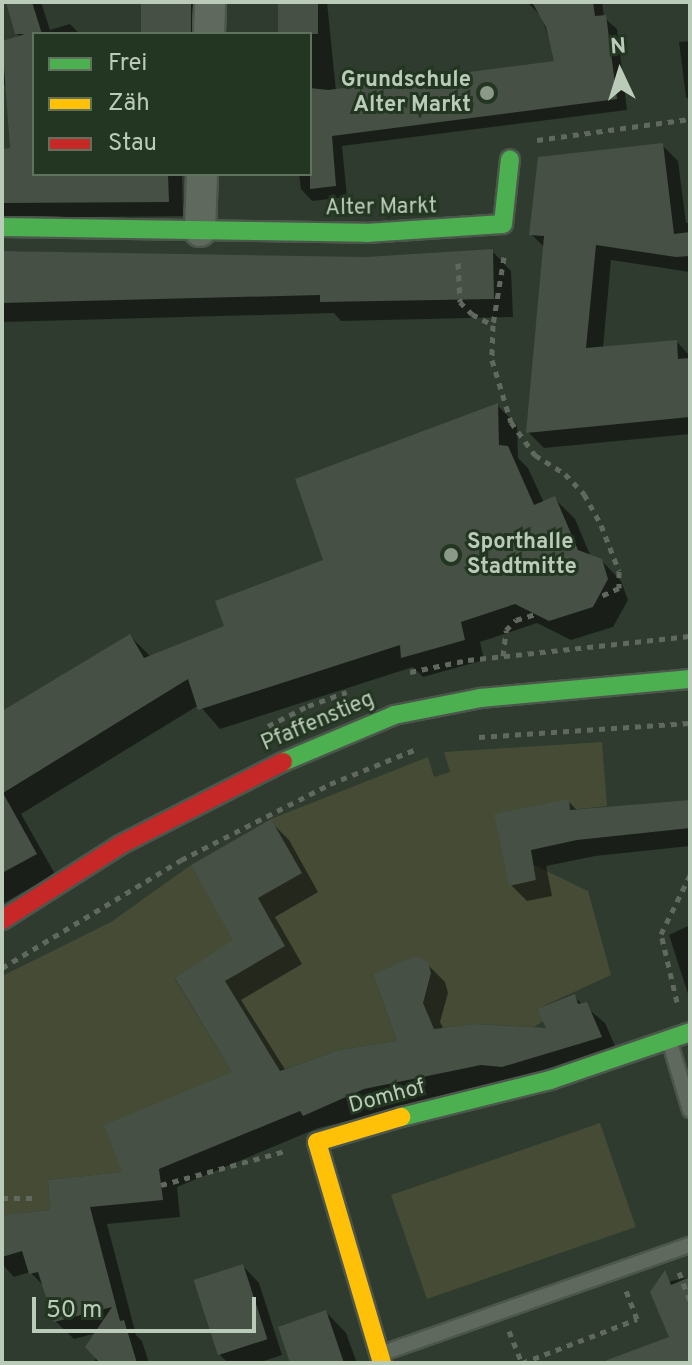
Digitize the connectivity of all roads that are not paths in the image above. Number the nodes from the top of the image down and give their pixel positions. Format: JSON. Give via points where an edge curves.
{"nodes":[{"id":1,"x":210,"y":2,"type":"edge"},
{"id":2,"x":209,"y":32,"type":"edge"},
{"id":3,"x":510,"y":159,"type":"road end"},
{"id":4,"x":202,"y":176,"type":"edge"},
{"id":5,"x":2,"y":227,"type":"edge"},
{"id":6,"x":200,"y":231,"type":"junction"},
{"id":7,"x":690,"y":679,"type":"edge"},
{"id":8,"x":2,"y":920,"type":"edge"},
{"id":9,"x":681,"y":1035,"type":"edge"},
{"id":10,"x":690,"y":1110,"type":"edge"},
{"id":11,"x":690,"y":1245,"type":"edge"},
{"id":12,"x":381,"y":1359,"type":"edge"}],
"edges":[{"from":1,"to":2,"type":"street"},
{"from":3,"to":6,"type":"street","name":"Alter Markt","via":[[503,224],[454,230]]},
{"from":4,"to":6,"type":"street"},
{"from":5,"to":6,"type":"street","name":"Alter Markt"},
{"from":7,"to":8,"type":"street","name":"Pfaffenstieg","via":[[481,698],[394,715],[199,803],[120,845]]},
{"from":9,"to":10,"type":"lane"},
{"from":9,"to":12,"type":"street","name":"Domhof","via":[[550,1080],[317,1142]]},
{"from":11,"to":12,"type":"lane"}]}
